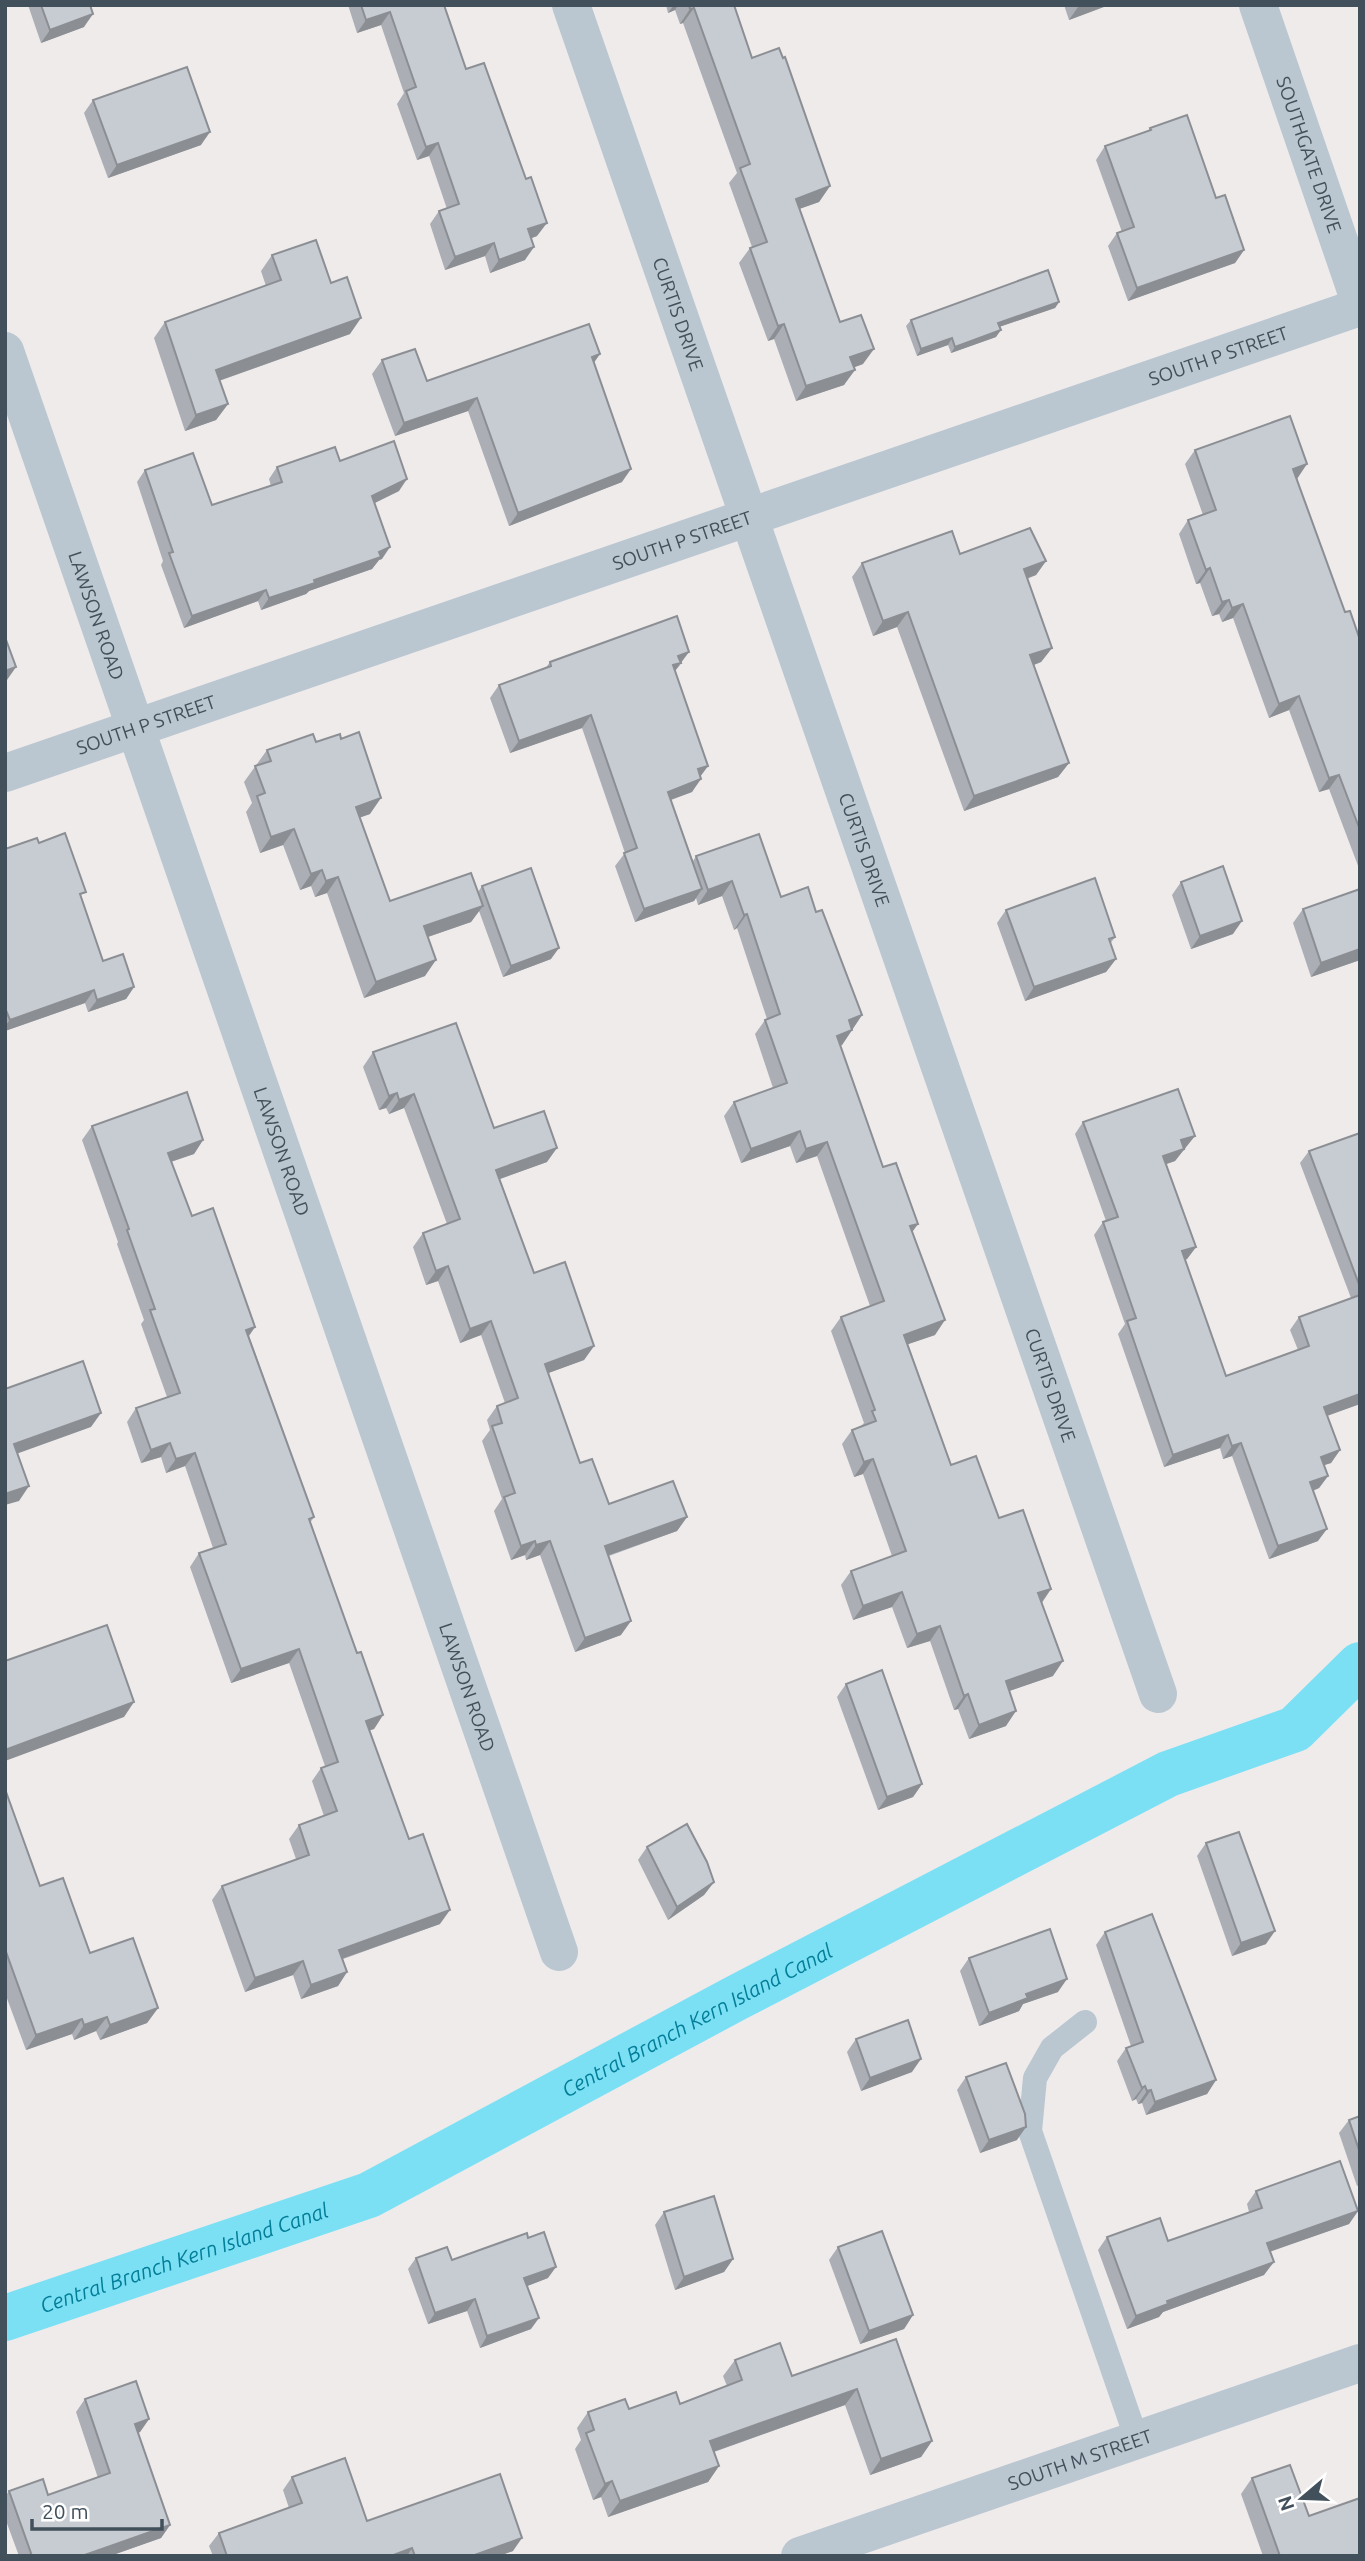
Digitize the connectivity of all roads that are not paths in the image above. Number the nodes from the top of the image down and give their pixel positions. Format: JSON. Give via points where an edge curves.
{"nodes":[{"id":1,"x":571,"y":5,"type":"edge"},
{"id":2,"x":1258,"y":5,"type":"edge"},
{"id":3,"x":1360,"y":302,"type":"edge"},
{"id":4,"x":1360,"y":307,"type":"edge"},
{"id":5,"x":5,"y":351,"type":"edge"},
{"id":6,"x":748,"y":517,"type":"junction"},
{"id":7,"x":136,"y":728,"type":"junction"},
{"id":8,"x":5,"y":773,"type":"edge"},
{"id":9,"x":1158,"y":1694,"type":"dead end"},
{"id":10,"x":559,"y":1952,"type":"dead end"},
{"id":11,"x":1085,"y":2022,"type":"dead end"},
{"id":12,"x":1360,"y":2364,"type":"edge"},
{"id":13,"x":1138,"y":2440,"type":"junction"},
{"id":14,"x":800,"y":2556,"type":"edge"}],
"edges":[{"from":1,"to":6,"type":"street","name":"CURTIS DRIVE"},
{"from":2,"to":3,"type":"street","name":"SOUTHGATE DRIVE"},
{"from":4,"to":6,"type":"street","name":"SOUTH P STREET"},
{"from":5,"to":7,"type":"street","name":"LAWSON ROAD"},
{"from":6,"to":7,"type":"street","name":"SOUTH P STREET"},
{"from":6,"to":9,"type":"street","name":"CURTIS DRIVE"},
{"from":7,"to":8,"type":"street","name":"SOUTH P STREET"},
{"from":7,"to":10,"type":"street","name":"LAWSON ROAD"},
{"from":11,"to":13,"type":"lane","via":[[1052,2048],[1035,2078],[1030,2131]]},
{"from":12,"to":13,"type":"street","name":"SOUTH M STREET"},
{"from":13,"to":14,"type":"street","name":"SOUTH M STREET"}]}
